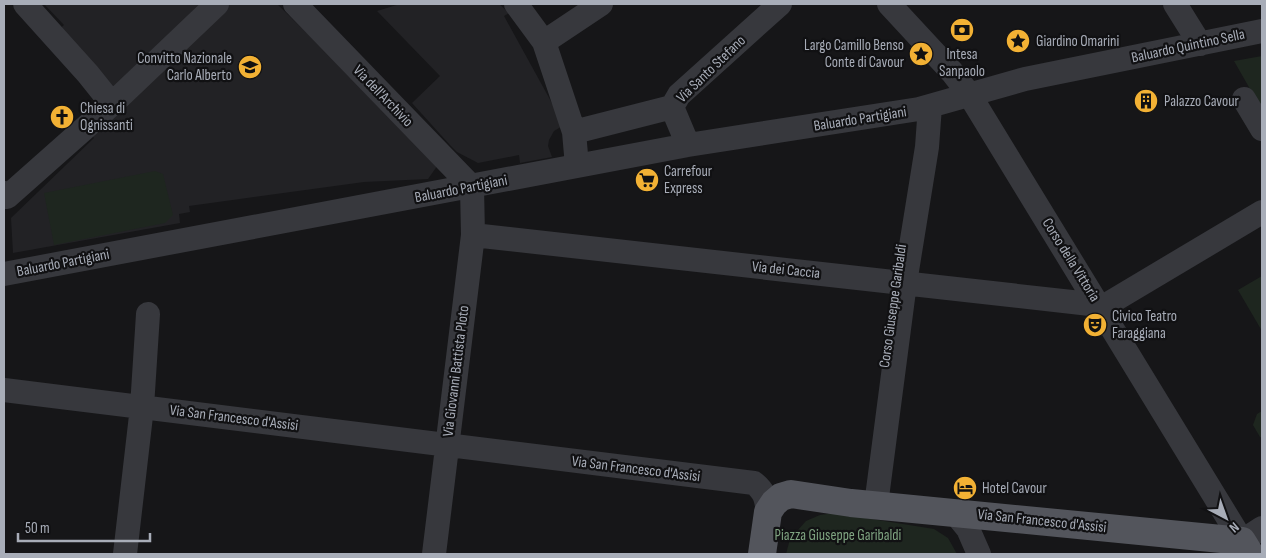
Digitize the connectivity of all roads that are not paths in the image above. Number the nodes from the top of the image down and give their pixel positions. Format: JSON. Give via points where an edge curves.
{"nodes":[{"id":1,"x":25,"y":4,"type":"edge"},
{"id":2,"x":217,"y":4,"type":"edge"},
{"id":3,"x":295,"y":4,"type":"edge"},
{"id":4,"x":516,"y":4,"type":"edge"},
{"id":5,"x":601,"y":4,"type":"edge"},
{"id":6,"x":780,"y":4,"type":"edge"},
{"id":7,"x":889,"y":4,"type":"edge"},
{"id":8,"x":1174,"y":4,"type":"edge"},
{"id":9,"x":1262,"y":31,"type":"edge"},
{"id":10,"x":1197,"y":38,"type":"junction"},
{"id":11,"x":544,"y":42,"type":"junction"},
{"id":12,"x":968,"y":94,"type":"junction"},
{"id":13,"x":1244,"y":100,"type":"dead end"},
{"id":14,"x":112,"y":104,"type":"junction"},
{"id":15,"x":672,"y":107,"type":"junction"},
{"id":16,"x":925,"y":107,"type":"junction"},
{"id":17,"x":1262,"y":129,"type":"edge"},
{"id":18,"x":574,"y":132,"type":"junction"},
{"id":19,"x":688,"y":146,"type":"junction"},
{"id":20,"x":577,"y":166,"type":"junction"},
{"id":21,"x":472,"y":187,"type":"junction"},
{"id":22,"x":4,"y":194,"type":"edge"},
{"id":23,"x":1262,"y":212,"type":"edge"},
{"id":24,"x":473,"y":235,"type":"junction"},
{"id":25,"x":4,"y":274,"type":"edge"},
{"id":26,"x":900,"y":283,"type":"junction"},
{"id":27,"x":1100,"y":306,"type":"junction"},
{"id":28,"x":148,"y":314,"type":"dead end"},
{"id":29,"x":4,"y":390,"type":"edge"},
{"id":30,"x":142,"y":407,"type":"junction"},
{"id":31,"x":447,"y":445,"type":"junction"},
{"id":32,"x":872,"y":504,"type":"junction"},
{"id":33,"x":768,"y":512,"type":"junction"},
{"id":34,"x":955,"y":513,"type":"junction"},
{"id":35,"x":1252,"y":541,"type":"edge"},
{"id":36,"x":124,"y":554,"type":"edge"},
{"id":37,"x":434,"y":554,"type":"edge"},
{"id":38,"x":762,"y":554,"type":"edge"},
{"id":39,"x":979,"y":554,"type":"edge"}],
"edges":[{"from":1,"to":14,"type":"street"},
{"from":2,"to":14,"type":"street"},
{"from":3,"to":21,"type":"street","name":"Via dell'Archivio"},
{"from":4,"to":11,"type":"street"},
{"from":5,"to":11,"type":"street"},
{"from":6,"to":15,"type":"street","name":"Via Santo Stefano","via":[[679,95]]},
{"from":7,"to":12,"type":"street","name":"Corso della Vittoria"},
{"from":8,"to":10,"type":"street"},
{"from":9,"to":10,"type":"street","name":"Baluardo Quintino Sella"},
{"from":10,"to":12,"type":"street","name":"Baluardo Quintino Sella"},
{"from":11,"to":18,"type":"street"},
{"from":12,"to":16,"type":"street","name":"Baluardo Partigiani"},
{"from":12,"to":27,"type":"street","name":"Corso della Vittoria"},
{"from":13,"to":17,"type":"street"},
{"from":14,"to":22,"type":"street","via":[[7,198]]},
{"from":15,"to":18,"type":"street","name":"Via Santo Stefano"},
{"from":15,"to":19,"type":"street"},
{"from":16,"to":19,"type":"street","name":"Baluardo Partigiani"},
{"from":16,"to":26,"type":"street","name":"Corso Giuseppe Garibaldi","via":[[916,146]]},
{"from":18,"to":20,"type":"street"},
{"from":19,"to":20,"type":"street","name":"Baluardo Partigiani"},
{"from":20,"to":21,"type":"street","name":"Baluardo Partigiani"},
{"from":21,"to":24,"type":"street","name":"Via Giovanni Battista Ploto"},
{"from":21,"to":25,"type":"street","name":"Baluardo Partigiani"},
{"from":23,"to":27,"type":"street"},
{"from":24,"to":26,"type":"street","name":"Via dei Caccia"},
{"from":24,"to":31,"type":"street","name":"Via Giovanni Battista Ploto"},
{"from":26,"to":27,"type":"street","name":"Via dei Caccia"},
{"from":26,"to":32,"type":"street","name":"Corso Giuseppe Garibaldi"},
{"from":27,"to":35,"type":"street","name":"Corso della Vittoria"},
{"from":28,"to":30,"type":"street"},
{"from":29,"to":30,"type":"street","name":"Via San Francesco d'Assisi"},
{"from":30,"to":31,"type":"street","name":"Via San Francesco d'Assisi"},
{"from":30,"to":36,"type":"street"},
{"from":31,"to":33,"type":"street","name":"Via San Francesco d'Assisi","via":[[754,483],[766,498]]},
{"from":31,"to":37,"type":"street","name":"Via Giovanni Battista Ploto"},
{"from":32,"to":33,"type":"main road","name":"Via San Francesco d'Assisi","via":[[791,494],[781,497]]},
{"from":32,"to":34,"type":"main road","name":"Via San Francesco d'Assisi"},
{"from":33,"to":38,"type":"main road"},
{"from":34,"to":35,"type":"main road","name":"Via San Francesco d'Assisi"},
{"from":34,"to":39,"type":"street","via":[[968,529]]}]}
